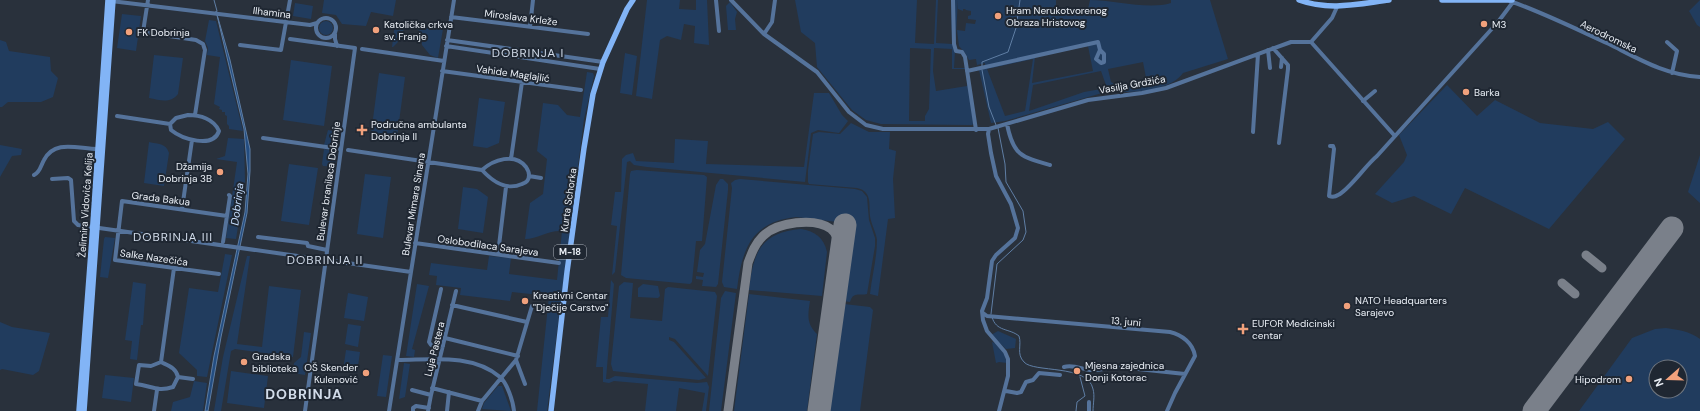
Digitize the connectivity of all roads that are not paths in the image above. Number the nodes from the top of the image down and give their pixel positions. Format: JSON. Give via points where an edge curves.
{"nodes":[{"id":1,"x":110,"y":0,"type":"edge"},
{"id":2,"x":148,"y":0,"type":"edge"},
{"id":3,"x":290,"y":0,"type":"edge"},
{"id":4,"x":454,"y":0,"type":"edge"},
{"id":5,"x":533,"y":0,"type":"edge"},
{"id":6,"x":633,"y":0,"type":"edge"},
{"id":7,"x":716,"y":0,"type":"edge"},
{"id":8,"x":731,"y":0,"type":"edge"},
{"id":9,"x":775,"y":0,"type":"edge"},
{"id":10,"x":953,"y":0,"type":"edge"},
{"id":11,"x":1299,"y":0,"type":"edge"},
{"id":12,"x":1389,"y":0,"type":"edge"},
{"id":13,"x":1442,"y":0,"type":"edge"},
{"id":14,"x":1500,"y":0,"type":"edge"},
{"id":15,"x":1512,"y":1,"type":"edge"},
{"id":16,"x":147,"y":6,"type":"junction"},
{"id":17,"x":1337,"y":7,"type":"junction"},
{"id":18,"x":451,"y":17,"type":"junction"},
{"id":19,"x":286,"y":22,"type":"junction"},
{"id":20,"x":317,"y":23,"type":"junction"},
{"id":21,"x":310,"y":25,"type":"junction"},
{"id":22,"x":530,"y":27,"type":"junction"},
{"id":23,"x":316,"y":29,"type":"junction"},
{"id":24,"x":719,"y":31,"type":"dead end"},
{"id":25,"x":335,"y":34,"type":"junction"},
{"id":26,"x":588,"y":34,"type":"dead end"},
{"id":27,"x":764,"y":34,"type":"junction"},
{"id":28,"x":328,"y":38,"type":"junction"},
{"id":29,"x":290,"y":40,"type":"dead end"},
{"id":30,"x":447,"y":40,"type":"junction"},
{"id":31,"x":1311,"y":42,"type":"junction"},
{"id":32,"x":1667,"y":42,"type":"dead end"},
{"id":33,"x":336,"y":44,"type":"junction"},
{"id":34,"x":240,"y":45,"type":"dead end"},
{"id":35,"x":446,"y":46,"type":"junction"},
{"id":36,"x":362,"y":49,"type":"dead end"},
{"id":37,"x":1271,"y":49,"type":"junction"},
{"id":38,"x":1100,"y":50,"type":"dead end"},
{"id":39,"x":1258,"y":54,"type":"junction"},
{"id":40,"x":1282,"y":58,"type":"junction"},
{"id":41,"x":444,"y":61,"type":"junction"},
{"id":42,"x":603,"y":62,"type":"junction"},
{"id":43,"x":1281,"y":67,"type":"dead end"},
{"id":44,"x":1270,"y":68,"type":"dead end"},
{"id":45,"x":600,"y":69,"type":"junction"},
{"id":46,"x":442,"y":71,"type":"junction"},
{"id":47,"x":967,"y":71,"type":"junction"},
{"id":48,"x":1672,"y":73,"type":"junction"},
{"id":49,"x":1700,"y":77,"type":"edge"},
{"id":50,"x":522,"y":82,"type":"junction"},
{"id":51,"x":581,"y":90,"type":"dead end"},
{"id":52,"x":1375,"y":91,"type":"dead end"},
{"id":53,"x":1364,"y":101,"type":"junction"},
{"id":54,"x":195,"y":115,"type":"junction"},
{"id":55,"x":117,"y":116,"type":"dead end"},
{"id":56,"x":170,"y":124,"type":"junction"},
{"id":57,"x":1006,"y":124,"type":"junction"},
{"id":58,"x":989,"y":129,"type":"junction"},
{"id":59,"x":976,"y":130,"type":"junction"},
{"id":60,"x":1253,"y":132,"type":"dead end"},
{"id":61,"x":1394,"y":135,"type":"junction"},
{"id":62,"x":263,"y":138,"type":"dead end"},
{"id":63,"x":192,"y":140,"type":"junction"},
{"id":64,"x":1279,"y":143,"type":"dead end"},
{"id":65,"x":1330,"y":146,"type":"dead end"},
{"id":66,"x":98,"y":149,"type":"junction"},
{"id":67,"x":340,"y":149,"type":"junction"},
{"id":68,"x":348,"y":150,"type":"dead end"},
{"id":69,"x":511,"y":159,"type":"junction"},
{"id":70,"x":427,"y":163,"type":"junction"},
{"id":71,"x":1050,"y":165,"type":"dead end"},
{"id":72,"x":482,"y":170,"type":"junction"},
{"id":73,"x":34,"y":175,"type":"dead end"},
{"id":74,"x":529,"y":176,"type":"junction"},
{"id":75,"x":542,"y":178,"type":"dead end"},
{"id":76,"x":52,"y":179,"type":"dead end"},
{"id":77,"x":506,"y":187,"type":"junction"},
{"id":78,"x":229,"y":195,"type":"dead end"},
{"id":79,"x":182,"y":209,"type":"junction"},
{"id":80,"x":227,"y":216,"type":"junction"},
{"id":81,"x":96,"y":228,"type":"junction"},
{"id":82,"x":119,"y":231,"type":"junction"},
{"id":83,"x":258,"y":237,"type":"dead end"},
{"id":84,"x":223,"y":242,"type":"dead end"},
{"id":85,"x":415,"y":243,"type":"junction"},
{"id":86,"x":327,"y":250,"type":"junction"},
{"id":87,"x":498,"y":254,"type":"junction"},
{"id":88,"x":325,"y":260,"type":"junction"},
{"id":89,"x":559,"y":263,"type":"dead end"},
{"id":90,"x":174,"y":268,"type":"junction"},
{"id":91,"x":411,"y":272,"type":"junction"},
{"id":92,"x":219,"y":274,"type":"dead end"},
{"id":93,"x":441,"y":290,"type":"dead end"},
{"id":94,"x":456,"y":291,"type":"dead end"},
{"id":95,"x":452,"y":305,"type":"junction"},
{"id":96,"x":532,"y":306,"type":"dead end"},
{"id":97,"x":985,"y":315,"type":"junction"},
{"id":98,"x":527,"y":322,"type":"junction"},
{"id":99,"x":445,"y":338,"type":"junction"},
{"id":100,"x":443,"y":346,"type":"junction"},
{"id":101,"x":517,"y":358,"type":"junction"},
{"id":102,"x":397,"y":360,"type":"junction"},
{"id":103,"x":440,"y":360,"type":"junction"},
{"id":104,"x":161,"y":362,"type":"junction"},
{"id":105,"x":1064,"y":367,"type":"dead end"},
{"id":106,"x":1185,"y":374,"type":"junction"},
{"id":107,"x":1060,"y":375,"type":"dead end"},
{"id":108,"x":178,"y":378,"type":"junction"},
{"id":109,"x":501,"y":378,"type":"junction"},
{"id":110,"x":193,"y":379,"type":"dead end"},
{"id":111,"x":526,"y":384,"type":"dead end"},
{"id":112,"x":432,"y":388,"type":"junction"},
{"id":113,"x":157,"y":390,"type":"junction"},
{"id":114,"x":412,"y":390,"type":"dead end"},
{"id":115,"x":1006,"y":391,"type":"junction"},
{"id":116,"x":449,"y":392,"type":"junction"},
{"id":117,"x":431,"y":395,"type":"junction"},
{"id":118,"x":482,"y":401,"type":"junction"},
{"id":119,"x":1089,"y":402,"type":"dead end"},
{"id":120,"x":429,"y":410,"type":"edge"},
{"id":121,"x":78,"y":411,"type":"edge"},
{"id":122,"x":84,"y":411,"type":"edge"},
{"id":123,"x":154,"y":411,"type":"edge"},
{"id":124,"x":305,"y":411,"type":"edge"},
{"id":125,"x":389,"y":411,"type":"edge"},
{"id":126,"x":413,"y":411,"type":"edge"},
{"id":127,"x":447,"y":411,"type":"edge"},
{"id":128,"x":478,"y":411,"type":"edge"},
{"id":129,"x":514,"y":411,"type":"edge"},
{"id":130,"x":551,"y":411,"type":"edge"},
{"id":131,"x":999,"y":411,"type":"edge"},
{"id":132,"x":1089,"y":411,"type":"edge"},
{"id":133,"x":1167,"y":411,"type":"edge"}],
"edges":[{"from":1,"to":16,"type":"street","name":"Ilhamina"},
{"from":1,"to":66,"type":"main road","name":"Želimira Vidovića Kelija"},
{"from":1,"to":81,"type":"main road","name":"Želimira Vidovića Kelija"},
{"from":2,"to":16,"type":"street"},
{"from":3,"to":19,"type":"street"},
{"from":4,"to":18,"type":"street","name":"Bulevar Mimara Sinana"},
{"from":5,"to":22,"type":"street"},
{"from":6,"to":42,"type":"main road","name":"Kurta Schorka","number":"M-18"},
{"from":7,"to":24,"type":"street"},
{"from":8,"to":27,"type":"street"},
{"from":9,"to":27,"type":"street","via":[[772,22]]},
{"from":10,"to":47,"type":"street","via":[[954,44],[956,51],[964,54]]},
{"from":11,"to":17,"type":"main road","via":[[1318,6]]},
{"from":12,"to":17,"type":"main road"},
{"from":13,"to":14,"type":"main road"},
{"from":14,"to":15,"type":"main road"},
{"from":15,"to":48,"type":"street","name":"Aerodromska"},
{"from":15,"to":61,"type":"street","via":[[1498,22]]},
{"from":16,"to":19,"type":"street","name":"Ilhamina"},
{"from":16,"to":54,"type":"street","via":[[143,32],[196,40],[203,44],[205,50]]},
{"from":17,"to":31,"type":"street","via":[[1332,18]]},
{"from":18,"to":22,"type":"street","name":"Miroslava Krleže"},
{"from":18,"to":30,"type":"street","name":"Bulevar Mimara Sinana"},
{"from":19,"to":21,"type":"street","name":"Ilhamina"},
{"from":19,"to":34,"type":"street","via":[[281,50]]},
{"from":20,"to":21,"type":"street","name":"Ilhamina"},
{"from":20,"to":23,"type":"street"},
{"from":20,"to":25,"type":"street","via":[[324,18],[332,20],[336,27]]},
{"from":21,"to":23,"type":"street","name":"Ilhamina"},
{"from":22,"to":26,"type":"street","name":"Miroslava Krleže"},
{"from":23,"to":28,"type":"street","via":[[320,36]]},
{"from":25,"to":28,"type":"street"},
{"from":25,"to":33,"type":"street"},
{"from":27,"to":59,"type":"street","via":[[817,72],[849,112],[866,125],[883,129]]},
{"from":28,"to":33,"type":"street"},
{"from":29,"to":33,"type":"street"},
{"from":30,"to":35,"type":"street","name":"Bulevar Mimara Sinana"},
{"from":30,"to":42,"type":"street"},
{"from":31,"to":37,"type":"street","name":"Vasilja Grdžića","via":[[1295,41]]},
{"from":31,"to":53,"type":"street"},
{"from":32,"to":48,"type":"street","via":[[1676,51]]},
{"from":33,"to":67,"type":"street","name":"Bulevar branilaca Dobrinje","via":[[355,48]]},
{"from":35,"to":41,"type":"street","name":"Bulevar Mimara Sinana"},
{"from":35,"to":45,"type":"street"},
{"from":36,"to":41,"type":"street"},
{"from":37,"to":39,"type":"street","name":"Vasilja Grdžića"},
{"from":37,"to":40,"type":"street"},
{"from":37,"to":44,"type":"street"},
{"from":38,"to":47,"type":"street","via":[[1098,42]]},
{"from":39,"to":57,"type":"street","name":"Vasilja Grdžića","via":[[1166,88],[1088,100]]},
{"from":39,"to":60,"type":"street"},
{"from":40,"to":43,"type":"street"},
{"from":40,"to":64,"type":"street","via":[[1288,69]]},
{"from":41,"to":46,"type":"street","name":"Bulevar Mimara Sinana"},
{"from":42,"to":45,"type":"main road","name":"Kurta Schorka","number":"M-18"},
{"from":45,"to":130,"type":"main road","name":"Kurta Schorka","number":"M-18","via":[[584,148]]},
{"from":46,"to":50,"type":"street","name":"Vahide Maglajlić"},
{"from":46,"to":70,"type":"street","name":"Bulevar Mimara Sinana"},
{"from":47,"to":59,"type":"street"},
{"from":48,"to":49,"type":"street","name":"Aerodromska"},
{"from":50,"to":51,"type":"street","name":"Vahide Maglajlić"},
{"from":50,"to":69,"type":"street"},
{"from":52,"to":53,"type":"street"},
{"from":53,"to":61,"type":"street"},
{"from":54,"to":56,"type":"street","via":[[179,117]]},
{"from":54,"to":63,"type":"street","via":[[211,121],[219,130],[216,136],[211,138]]},
{"from":55,"to":56,"type":"street"},
{"from":56,"to":63,"type":"street","via":[[174,132]]},
{"from":57,"to":58,"type":"street","name":"Vasilja Grdžića"},
{"from":57,"to":71,"type":"street","via":[[1011,143],[1020,153],[1027,159]]},
{"from":58,"to":59,"type":"street"},
{"from":58,"to":97,"type":"street","via":[[996,176],[1018,228],[1015,238],[992,261],[987,298],[982,311]]},
{"from":61,"to":65,"type":"street","via":[[1344,190],[1333,197],[1328,196],[1334,149]]},
{"from":62,"to":67,"type":"street"},
{"from":63,"to":79,"type":"street"},
{"from":66,"to":73,"type":"street","via":[[57,147],[49,152],[38,174]]},
{"from":66,"to":81,"type":"main road","name":"Želimira Vidovića Kelija"},
{"from":67,"to":86,"type":"street","name":"Bulevar branilaca Dobrinje"},
{"from":68,"to":70,"type":"street"},
{"from":69,"to":72,"type":"street","via":[[489,164]]},
{"from":69,"to":74,"type":"street","via":[[524,165],[529,171]]},
{"from":70,"to":72,"type":"street"},
{"from":70,"to":85,"type":"street","name":"Bulevar Mimara Sinana"},
{"from":72,"to":77,"type":"street","via":[[494,181]]},
{"from":74,"to":75,"type":"street"},
{"from":74,"to":77,"type":"street","via":[[525,183]]},
{"from":76,"to":81,"type":"street","via":[[71,180],[75,223]]},
{"from":77,"to":87,"type":"street"},
{"from":78,"to":80,"type":"street"},
{"from":79,"to":80,"type":"street","name":"Grada Bakua"},
{"from":79,"to":82,"type":"street","name":"Grada Bakua","via":[[122,201]]},
{"from":80,"to":84,"type":"street"},
{"from":81,"to":82,"type":"street"},
{"from":81,"to":121,"type":"main road","name":"Želimira Vidovića Kelija"},
{"from":81,"to":122,"type":"main road","name":"Želimira Vidovića Kelija"},
{"from":82,"to":88,"type":"street"},
{"from":82,"to":90,"type":"street","name":"Salke Nazečića","via":[[115,260]]},
{"from":83,"to":86,"type":"street","via":[[307,243],[308,246]]},
{"from":85,"to":87,"type":"street","name":"Oslobodilaca Sarajeva"},
{"from":85,"to":91,"type":"street","name":"Bulevar Mimara Sinana"},
{"from":86,"to":88,"type":"street","name":"Bulevar branilaca Dobrinje"},
{"from":87,"to":89,"type":"street","name":"Oslobodilaca Sarajeva"},
{"from":88,"to":91,"type":"street"},
{"from":88,"to":124,"type":"street","name":"Bulevar branilaca Dobrinje"},
{"from":90,"to":92,"type":"street","name":"Salke Nazečića"},
{"from":90,"to":104,"type":"street"},
{"from":91,"to":102,"type":"street","name":"Bulevar Mimara Sinana"},
{"from":93,"to":100,"type":"street","via":[[429,342],[431,345]]},
{"from":94,"to":95,"type":"street","name":"Luja Pastera"},
{"from":95,"to":98,"type":"street"},
{"from":95,"to":99,"type":"street","name":"Luja Pastera"},
{"from":96,"to":98,"type":"street"},
{"from":97,"to":106,"type":"street","name":"13. juni","via":[[1178,334],[1195,354]]},
{"from":97,"to":115,"type":"street","via":[[983,320],[987,331],[1008,359]]},
{"from":98,"to":101,"type":"street"},
{"from":99,"to":100,"type":"street","name":"Luja Pastera"},
{"from":99,"to":101,"type":"street"},
{"from":100,"to":103,"type":"street","name":"Luja Pastera"},
{"from":101,"to":109,"type":"street"},
{"from":101,"to":111,"type":"street"},
{"from":102,"to":103,"type":"street"},
{"from":102,"to":125,"type":"street","name":"Bulevar Mimara Sinana"},
{"from":103,"to":109,"type":"street","via":[[451,359],[475,364]]},
{"from":103,"to":112,"type":"street","name":"Luja Pastera"},
{"from":104,"to":108,"type":"street","via":[[173,368]]},
{"from":104,"to":113,"type":"street","via":[[151,366],[139,365],[136,384]]},
{"from":105,"to":106,"type":"street","via":[[1071,365],[1097,370],[1119,367]]},
{"from":106,"to":133,"type":"street","name":"13. juni"},
{"from":107,"to":115,"type":"street","via":[[1039,373],[1033,380],[1026,382],[1022,392]]},
{"from":108,"to":110,"type":"street"},
{"from":108,"to":113,"type":"street","via":[[173,387]]},
{"from":109,"to":118,"type":"street"},
{"from":109,"to":129,"type":"street"},
{"from":112,"to":116,"type":"street"},
{"from":112,"to":117,"type":"street","name":"Luja Pastera"},
{"from":113,"to":123,"type":"street"},
{"from":114,"to":117,"type":"street"},
{"from":115,"to":131,"type":"street"},
{"from":116,"to":118,"type":"street"},
{"from":116,"to":127,"type":"street"},
{"from":117,"to":120,"type":"street","name":"Luja Pastera"},
{"from":118,"to":128,"type":"street"},
{"from":119,"to":132,"type":"street"},
{"from":120,"to":126,"type":"street","via":[[416,406]]}]}
